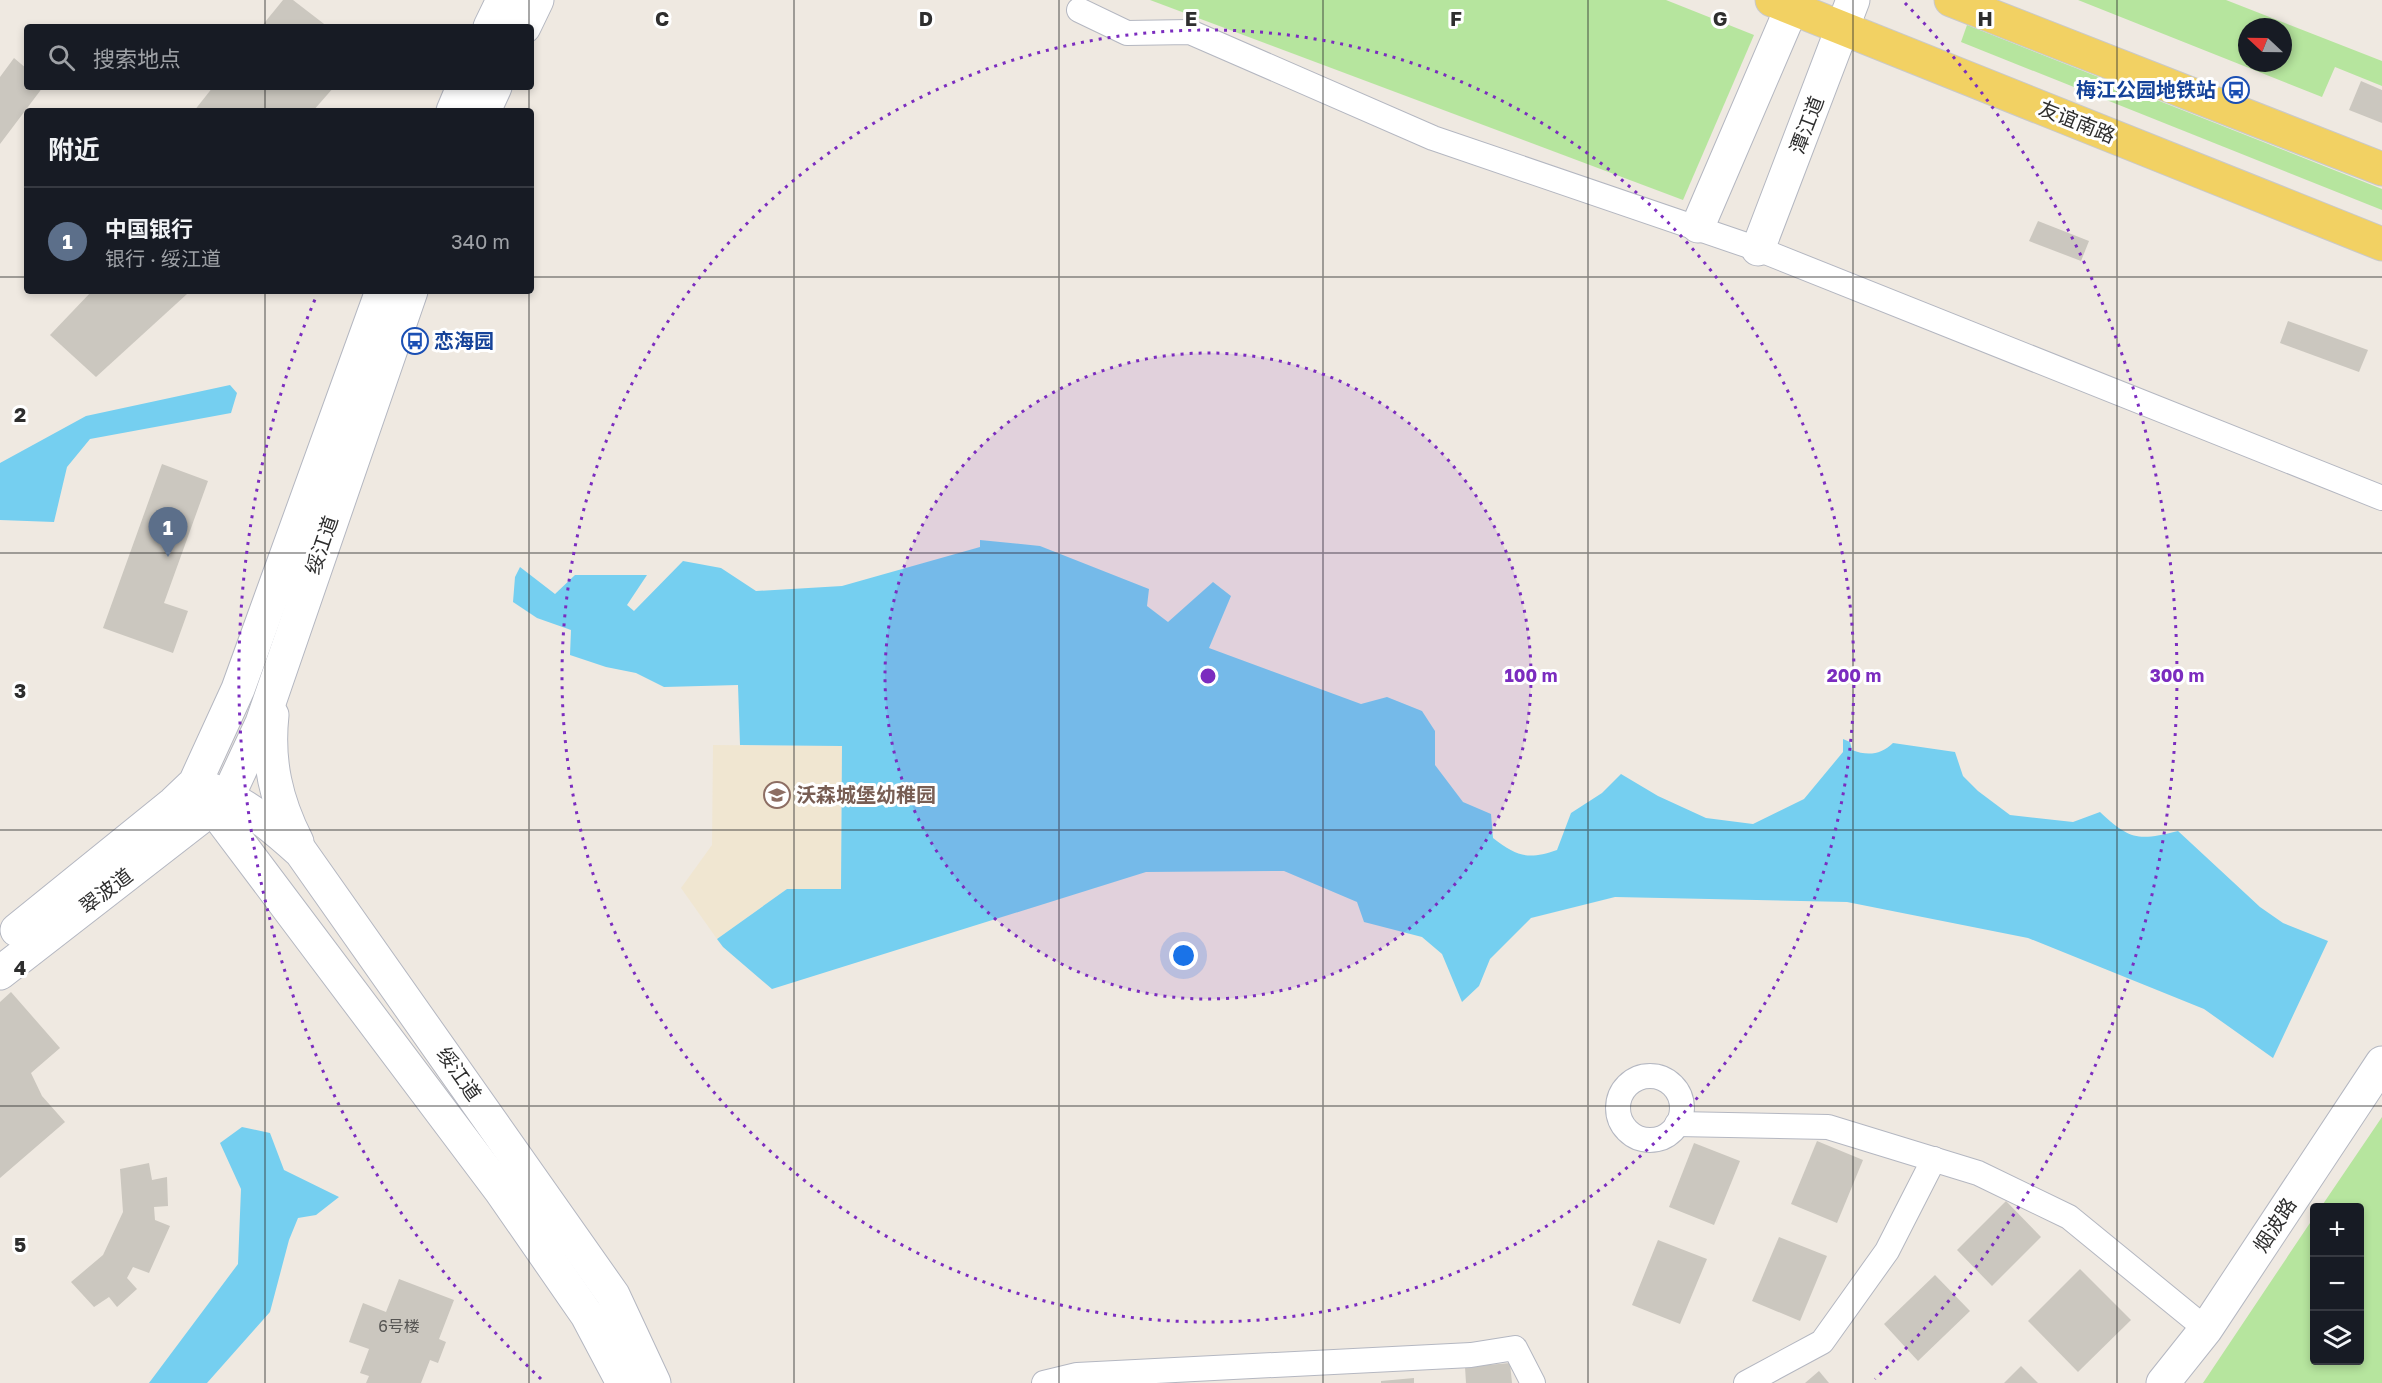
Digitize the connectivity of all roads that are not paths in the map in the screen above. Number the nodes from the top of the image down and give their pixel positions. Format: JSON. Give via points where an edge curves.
{"nodes":[{"id":1,"x":503,"y":0,"type":"edge"},
{"id":2,"x":537,"y":0,"type":"edge"},
{"id":3,"x":1951,"y":0,"type":"edge"},
{"id":4,"x":1786,"y":3,"type":"edge"},
{"id":5,"x":1851,"y":8,"type":"edge"},
{"id":6,"x":1079,"y":10,"type":"dead end"},
{"id":7,"x":491,"y":24,"type":"edge"},
{"id":8,"x":525,"y":24,"type":"edge"},
{"id":9,"x":462,"y":90,"type":"edge"},
{"id":10,"x":494,"y":90,"type":"edge"},
{"id":11,"x":454,"y":108,"type":"edge"},
{"id":12,"x":485,"y":108,"type":"edge"},
{"id":13,"x":2382,"y":169,"type":"edge"},
{"id":14,"x":1698,"y":226,"type":"junction"},
{"id":15,"x":2382,"y":244,"type":"edge"},
{"id":16,"x":1758,"y":249,"type":"junction"},
{"id":17,"x":381,"y":294,"type":"edge"},
{"id":18,"x":410,"y":294,"type":"edge"},
{"id":19,"x":2382,"y":498,"type":"edge"},
{"id":20,"x":276,"y":679,"type":"junction"},
{"id":21,"x":238,"y":689,"type":"junction"},
{"id":22,"x":195,"y":783,"type":"junction"},
{"id":23,"x":220,"y":803,"type":"junction"},
{"id":24,"x":301,"y":852,"type":"junction"},
{"id":25,"x":0,"y":944,"type":"edge"},
{"id":26,"x":0,"y":973,"type":"edge"},
{"id":27,"x":2382,"y":1063,"type":"edge"},
{"id":28,"x":2382,"y":1091,"type":"edge"},
{"id":29,"x":1677,"y":1124,"type":"dead end"},
{"id":30,"x":1934,"y":1159,"type":"junction"},
{"id":31,"x":2206,"y":1329,"type":"junction"},
{"id":32,"x":623,"y":1383,"type":"edge"},
{"id":33,"x":654,"y":1383,"type":"edge"},
{"id":34,"x":1044,"y":1383,"type":"edge"},
{"id":35,"x":1533,"y":1383,"type":"edge"},
{"id":36,"x":1746,"y":1383,"type":"edge"},
{"id":37,"x":2163,"y":1383,"type":"edge"},
{"id":38,"x":2184,"y":1383,"type":"edge"}],
"edges":[{"from":1,"to":7,"type":"main road"},
{"from":2,"to":8,"type":"main road"},
{"from":3,"to":13,"type":"main road"},
{"from":4,"to":5,"type":"main road","name":"友谊南路"},
{"from":4,"to":14,"type":"main road"},
{"from":5,"to":15,"type":"main road","name":"友谊南路","via":[[1895,50]]},
{"from":5,"to":16,"type":"main road","name":"潭江道"},
{"from":6,"to":14,"type":"street","via":[[1127,33],[1190,33],[1433,138]]},
{"from":9,"to":11,"type":"main road"},
{"from":10,"to":12,"type":"main road"},
{"from":14,"to":16,"type":"street"},
{"from":16,"to":19,"type":"street"},
{"from":17,"to":21,"type":"main road","name":"绥江道"},
{"from":18,"to":20,"type":"main road","name":"绥江道"},
{"from":20,"to":23,"type":"main road","name":"绥江道","via":[[262,723]]},
{"from":20,"to":24,"type":"main road","via":[[270,731],[271,768],[286,821]]},
{"from":21,"to":22,"type":"main road","name":"绥江道"},
{"from":21,"to":23,"type":"main road"},
{"from":22,"to":23,"type":"main road","name":"绥江道"},
{"from":22,"to":25,"type":"main road","name":"翠波道"},
{"from":23,"to":24,"type":"main road","name":"绥江道","via":[[267,821]]},
{"from":23,"to":26,"type":"main road","name":"翠波道"},
{"from":23,"to":32,"type":"main road","name":"绥江道","via":[[267,881],[501,1191],[587,1315]]},
{"from":24,"to":33,"type":"main road","name":"绥江道","via":[[613,1295]]},
{"from":27,"to":31,"type":"main road","name":"烟波路"},
{"from":28,"to":38,"type":"main road","name":"烟波路"},
{"from":29,"to":30,"type":"street","via":[[1828,1127]]},
{"from":30,"to":31,"type":"street","via":[[1978,1173],[2069,1217]]},
{"from":30,"to":36,"type":"street","via":[[1887,1251],[1822,1342]]},
{"from":31,"to":37,"type":"main road","name":"烟波路"},
{"from":34,"to":35,"type":"street","via":[[1077,1375],[1459,1356],[1515,1348]]}]}
